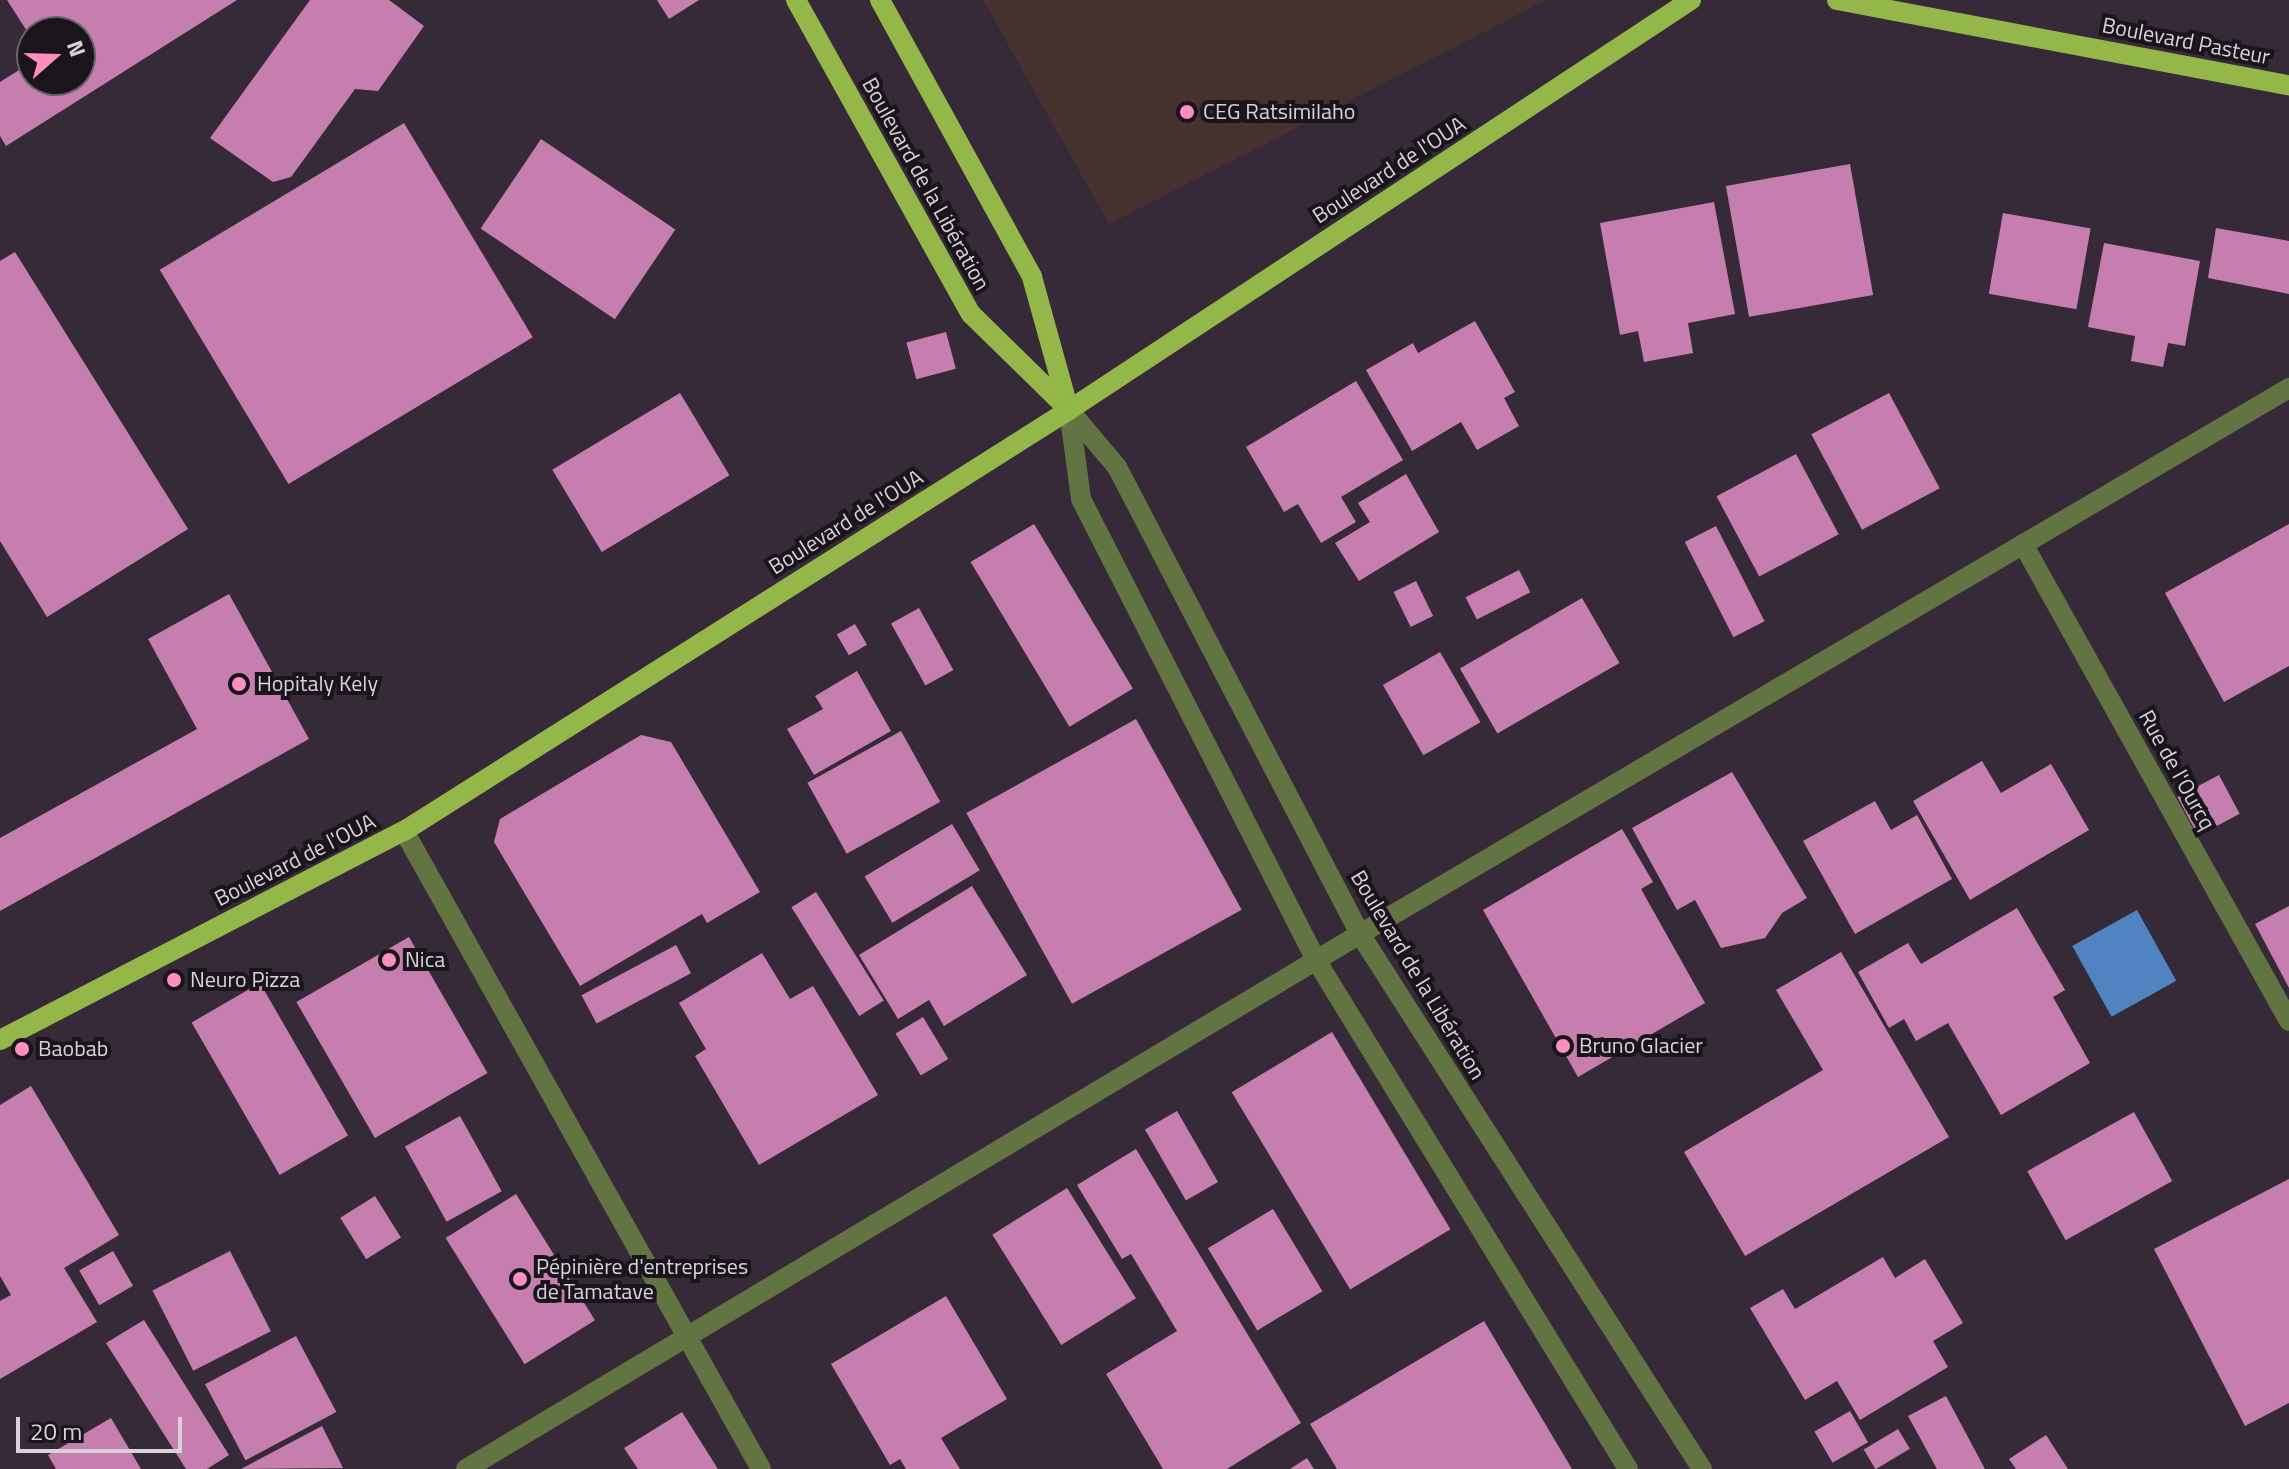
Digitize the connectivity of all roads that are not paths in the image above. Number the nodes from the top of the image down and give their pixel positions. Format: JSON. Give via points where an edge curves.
{"nodes":[{"id":1,"x":796,"y":0,"type":"edge"},
{"id":2,"x":880,"y":0,"type":"edge"},
{"id":3,"x":1691,"y":0,"type":"edge"},
{"id":4,"x":1837,"y":0,"type":"edge"},
{"id":5,"x":2289,"y":85,"type":"edge"},
{"id":6,"x":2289,"y":388,"type":"edge"},
{"id":7,"x":1069,"y":410,"type":"junction"},
{"id":8,"x":2023,"y":544,"type":"junction"},
{"id":9,"x":404,"y":831,"type":"junction"},
{"id":10,"x":1360,"y":934,"type":"junction"},
{"id":11,"x":1316,"y":960,"type":"junction"},
{"id":12,"x":2289,"y":1021,"type":"edge"},
{"id":13,"x":0,"y":1040,"type":"edge"},
{"id":14,"x":685,"y":1337,"type":"junction"},
{"id":15,"x":466,"y":1469,"type":"edge"},
{"id":16,"x":761,"y":1469,"type":"edge"},
{"id":17,"x":1628,"y":1469,"type":"edge"},
{"id":18,"x":1702,"y":1469,"type":"edge"}],
"edges":[{"from":1,"to":7,"type":"main road","name":"Boulevard de la Libération","via":[[971,314]]},
{"from":2,"to":7,"type":"main road","name":"Boulevard de la Libération","via":[[1032,277]]},
{"from":3,"to":7,"type":"main road","name":"Boulevard de l'OUA"},
{"from":4,"to":5,"type":"main road","name":"Boulevard Pasteur"},
{"from":6,"to":8,"type":"street"},
{"from":7,"to":9,"type":"main road","name":"Boulevard de l'OUA"},
{"from":7,"to":10,"type":"street","name":"Boulevard de la Libération","via":[[1117,467]]},
{"from":7,"to":11,"type":"street","name":"Boulevard de la Libération","via":[[1081,499]]},
{"from":8,"to":10,"type":"street"},
{"from":8,"to":12,"type":"street","name":"Rue de l'Ourcq"},
{"from":9,"to":13,"type":"main road","name":"Boulevard de l'OUA"},
{"from":9,"to":14,"type":"street"},
{"from":10,"to":11,"type":"street"},
{"from":10,"to":18,"type":"street","name":"Boulevard de la Libération"},
{"from":11,"to":14,"type":"street"},
{"from":11,"to":17,"type":"street","name":"Boulevard de la Libération"},
{"from":14,"to":15,"type":"street"},
{"from":14,"to":16,"type":"street"}]}
